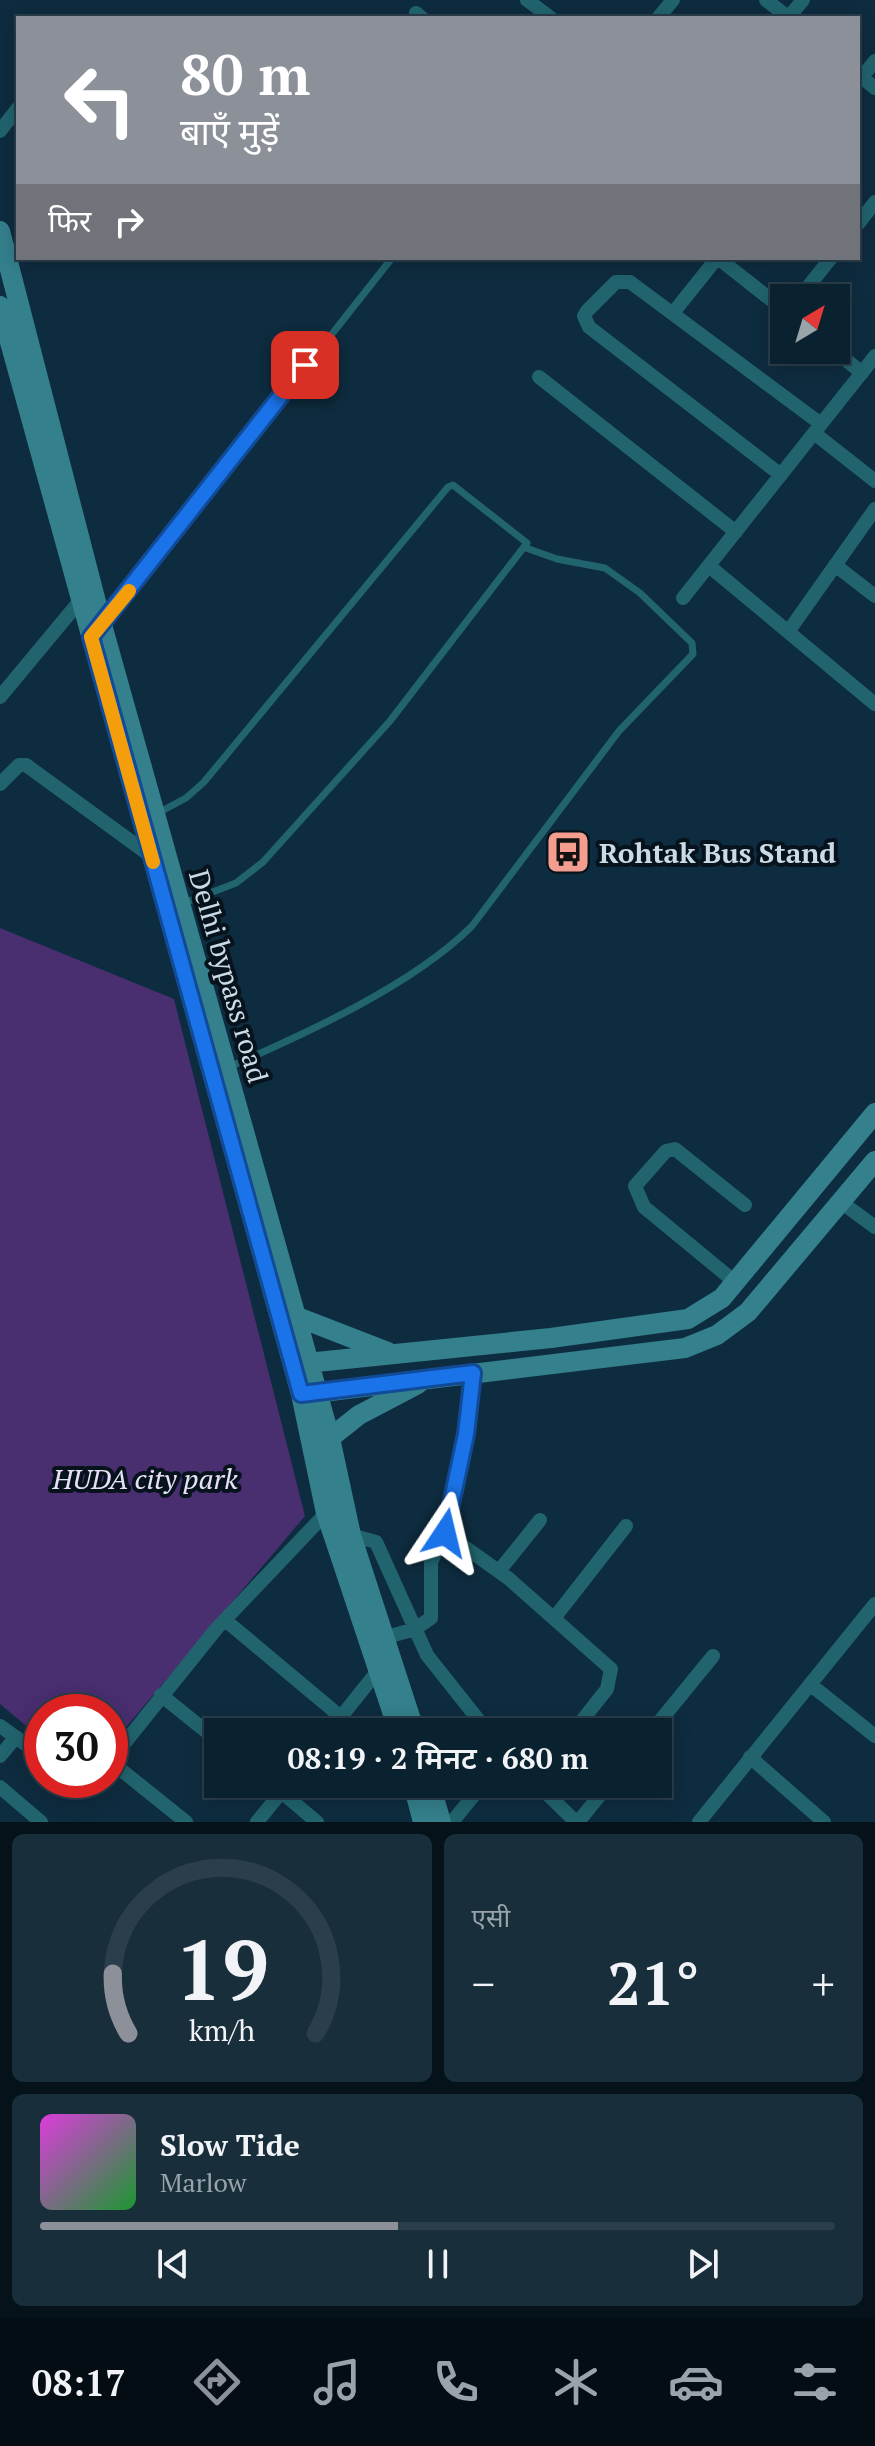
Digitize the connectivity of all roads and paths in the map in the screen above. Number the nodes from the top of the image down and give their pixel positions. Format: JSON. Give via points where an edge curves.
{"nodes":[{"id":1,"x":527,"y":0,"type":"edge"},
{"id":2,"x":673,"y":0,"type":"edge"},
{"id":3,"x":766,"y":0,"type":"edge"},
{"id":4,"x":803,"y":0,"type":"edge"},
{"id":5,"x":547,"y":16,"type":"edge"},
{"id":6,"x":660,"y":16,"type":"edge"},
{"id":7,"x":786,"y":16,"type":"edge"},
{"id":8,"x":790,"y":16,"type":"edge"},
{"id":9,"x":875,"y":61,"type":"edge"},
{"id":10,"x":860,"y":76,"type":"edge"},
{"id":11,"x":875,"y":88,"type":"edge"},
{"id":12,"x":16,"y":111,"type":"edge"},
{"id":13,"x":0,"y":131,"type":"edge"},
{"id":14,"x":875,"y":202,"type":"edge"},
{"id":15,"x":860,"y":221,"type":"edge"},
{"id":16,"x":0,"y":231,"type":"edge"},
{"id":17,"x":390,"y":260,"type":"edge"},
{"id":18,"x":716,"y":260,"type":"edge"},
{"id":19,"x":721,"y":260,"type":"edge"},
{"id":20,"x":829,"y":260,"type":"edge"},
{"id":21,"x":810,"y":284,"type":"edge"},
{"id":22,"x":770,"y":299,"type":"edge"},
{"id":23,"x":0,"y":306,"type":"edge"},
{"id":24,"x":673,"y":313,"type":"junction"},
{"id":25,"x":875,"y":356,"type":"edge"},
{"id":26,"x":850,"y":363,"type":"edge"},
{"id":27,"x":862,"y":373,"type":"junction"},
{"id":28,"x":539,"y":377,"type":"dead end"},
{"id":29,"x":818,"y":428,"type":"junction"},
{"id":30,"x":781,"y":475,"type":"junction"},
{"id":31,"x":875,"y":481,"type":"edge"},
{"id":32,"x":875,"y":509,"type":"edge"},
{"id":33,"x":736,"y":532,"type":"junction"},
{"id":34,"x":526,"y":548,"type":"junction"},
{"id":35,"x":835,"y":565,"type":"junction"},
{"id":36,"x":709,"y":566,"type":"junction"},
{"id":37,"x":86,"y":593,"type":"junction"},
{"id":38,"x":875,"y":596,"type":"edge"},
{"id":39,"x":683,"y":598,"type":"dead end"},
{"id":40,"x":96,"y":631,"type":"junction"},
{"id":41,"x":788,"y":632,"type":"junction"},
{"id":42,"x":0,"y":697,"type":"edge"},
{"id":43,"x":875,"y":704,"type":"edge"},
{"id":44,"x":0,"y":784,"type":"edge"},
{"id":45,"x":148,"y":817,"type":"junction"},
{"id":46,"x":151,"y":856,"type":"junction"},
{"id":47,"x":172,"y":906,"type":"junction"},
{"id":48,"x":219,"y":1073,"type":"junction"},
{"id":49,"x":875,"y":1113,"type":"edge"},
{"id":50,"x":875,"y":1161,"type":"edge"},
{"id":51,"x":841,"y":1202,"type":"junction"},
{"id":52,"x":745,"y":1205,"type":"dead end"},
{"id":53,"x":875,"y":1227,"type":"edge"},
{"id":54,"x":735,"y":1282,"type":"junction"},
{"id":55,"x":295,"y":1316,"type":"junction"},
{"id":56,"x":396,"y":1354,"type":"junction"},
{"id":57,"x":301,"y":1364,"type":"junction"},
{"id":58,"x":473,"y":1373,"type":"junction"},
{"id":59,"x":428,"y":1379,"type":"junction"},
{"id":60,"x":309,"y":1393,"type":"junction"},
{"id":61,"x":330,"y":1438,"type":"junction"},
{"id":62,"x":342,"y":1497,"type":"junction"},
{"id":63,"x":326,"y":1513,"type":"junction"},
{"id":64,"x":540,"y":1520,"type":"dead end"},
{"id":65,"x":626,"y":1526,"type":"dead end"},
{"id":66,"x":445,"y":1533,"type":"junction"},
{"id":67,"x":351,"y":1535,"type":"junction"},
{"id":68,"x":499,"y":1571,"type":"junction"},
{"id":69,"x":875,"y":1604,"type":"edge"},
{"id":70,"x":555,"y":1617,"type":"junction"},
{"id":71,"x":225,"y":1620,"type":"junction"},
{"id":72,"x":415,"y":1629,"type":"junction"},
{"id":73,"x":387,"y":1637,"type":"junction"},
{"id":74,"x":713,"y":1656,"type":"dead end"},
{"id":75,"x":380,"y":1668,"type":"junction"},
{"id":76,"x":811,"y":1685,"type":"junction"},
{"id":77,"x":161,"y":1695,"type":"junction"},
{"id":78,"x":341,"y":1717,"type":"joint"},
{"id":79,"x":395,"y":1718,"type":"edge"},
{"id":80,"x":411,"y":1718,"type":"edge"},
{"id":81,"x":476,"y":1718,"type":"edge"},
{"id":82,"x":584,"y":1718,"type":"edge"},
{"id":83,"x":662,"y":1718,"type":"edge"},
{"id":84,"x":0,"y":1726,"type":"edge"},
{"id":85,"x":204,"y":1730,"type":"edge"},
{"id":86,"x":875,"y":1736,"type":"edge"},
{"id":87,"x":16,"y":1737,"type":"junction"},
{"id":88,"x":24,"y":1743,"type":"edge"},
{"id":89,"x":0,"y":1756,"type":"edge"},
{"id":90,"x":750,"y":1757,"type":"junction"},
{"id":91,"x":0,"y":1787,"type":"edge"},
{"id":92,"x":273,"y":1798,"type":"edge"},
{"id":93,"x":293,"y":1798,"type":"edge"},
{"id":94,"x":417,"y":1798,"type":"edge"},
{"id":95,"x":434,"y":1798,"type":"edge"},
{"id":96,"x":472,"y":1798,"type":"edge"},
{"id":97,"x":552,"y":1798,"type":"edge"},
{"id":98,"x":597,"y":1798,"type":"edge"},
{"id":99,"x":41,"y":1822,"type":"edge"},
{"id":100,"x":186,"y":1822,"type":"edge"},
{"id":101,"x":257,"y":1822,"type":"edge"},
{"id":102,"x":317,"y":1822,"type":"edge"},
{"id":103,"x":423,"y":1822,"type":"edge"},
{"id":104,"x":441,"y":1822,"type":"edge"},
{"id":105,"x":452,"y":1822,"type":"edge"},
{"id":106,"x":577,"y":1822,"type":"edge"},
{"id":107,"x":699,"y":1822,"type":"edge"},
{"id":108,"x":824,"y":1822,"type":"edge"}],
"edges":[{"from":1,"to":5,"type":"street"},
{"from":2,"to":6,"type":"street"},
{"from":3,"to":7,"type":"street"},
{"from":4,"to":8,"type":"street"},
{"from":9,"to":10,"type":"street"},
{"from":10,"to":11,"type":"street"},
{"from":12,"to":13,"type":"street"},
{"from":14,"to":15,"type":"street"},
{"from":16,"to":37,"type":"main road","name":"Delhi bypass road"},
{"from":17,"to":40,"type":"lane"},
{"from":18,"to":24,"type":"street"},
{"from":19,"to":22,"type":"street"},
{"from":20,"to":21,"type":"street"},
{"from":23,"to":37,"type":"main road","name":"Delhi bypass road"},
{"from":24,"to":29,"type":"street"},
{"from":24,"to":30,"type":"street","via":[[621,280],[584,316],[589,327]]},
{"from":25,"to":27,"type":"street"},
{"from":26,"to":27,"type":"street"},
{"from":27,"to":29,"type":"street"},
{"from":28,"to":33,"type":"street"},
{"from":29,"to":30,"type":"street"},
{"from":29,"to":31,"type":"street"},
{"from":30,"to":33,"type":"street"},
{"from":32,"to":35,"type":"street"},
{"from":33,"to":36,"type":"street"},
{"from":34,"to":45,"type":"lane","via":[[522,536],[453,485],[448,487],[204,782],[186,798]]},
{"from":34,"to":47,"type":"lane","via":[[390,721],[263,862],[236,883]]},
{"from":34,"to":48,"type":"lane","via":[[605,568],[692,643],[693,654],[619,731],[472,926],[443,954]]},
{"from":35,"to":38,"type":"street"},
{"from":35,"to":41,"type":"street"},
{"from":36,"to":39,"type":"street"},
{"from":36,"to":41,"type":"street"},
{"from":37,"to":40,"type":"main road","name":"Delhi bypass road"},
{"from":37,"to":42,"type":"street"},
{"from":40,"to":45,"type":"main road","name":"Delhi bypass road"},
{"from":41,"to":43,"type":"street"},
{"from":44,"to":46,"type":"street","via":[[19,765],[26,765]]},
{"from":45,"to":46,"type":"main road","name":"Delhi bypass road"},
{"from":45,"to":47,"type":"main road","name":"Delhi bypass road"},
{"from":46,"to":47,"type":"main road","name":"Delhi bypass road"},
{"from":47,"to":48,"type":"main road","name":"Delhi bypass road"},
{"from":48,"to":55,"type":"main road","name":"Delhi bypass road"},
{"from":48,"to":57,"type":"main road","name":"Delhi bypass road"},
{"from":49,"to":54,"type":"main road"},
{"from":50,"to":51,"type":"main road"},
{"from":51,"to":53,"type":"street"},
{"from":51,"to":58,"type":"main road","via":[[748,1312],[717,1335],[685,1348]]},
{"from":52,"to":54,"type":"street","via":[[675,1149],[666,1151],[635,1186],[644,1207]]},
{"from":54,"to":56,"type":"main road","via":[[722,1298],[688,1319]]},
{"from":55,"to":56,"type":"main road"},
{"from":55,"to":57,"type":"main road","name":"Delhi bypass road"},
{"from":56,"to":57,"type":"main road"},
{"from":57,"to":60,"type":"main road","name":"Delhi bypass road"},
{"from":58,"to":59,"type":"main road"},
{"from":58,"to":66,"type":"street"},
{"from":59,"to":60,"type":"main road"},
{"from":59,"to":61,"type":"main road","via":[[359,1415]]},
{"from":60,"to":61,"type":"main road","name":"Delhi bypass road"},
{"from":60,"to":63,"type":"main road","name":"Delhi bypass road"},
{"from":61,"to":62,"type":"main road","name":"Delhi bypass road"},
{"from":62,"to":63,"type":"street"},
{"from":62,"to":67,"type":"main road","name":"Delhi bypass road"},
{"from":63,"to":71,"type":"street"},
{"from":63,"to":75,"type":"main road","name":"Delhi bypass road"},
{"from":64,"to":68,"type":"street"},
{"from":65,"to":70,"type":"street"},
{"from":66,"to":68,"type":"street"},
{"from":66,"to":72,"type":"street","via":[[431,1562],[433,1613]]},
{"from":67,"to":72,"type":"street","via":[[371,1538],[381,1549]]},
{"from":67,"to":73,"type":"main road","name":"Delhi bypass road"},
{"from":68,"to":70,"type":"street"},
{"from":69,"to":76,"type":"street"},
{"from":70,"to":82,"type":"street","via":[[611,1669],[607,1689]]},
{"from":71,"to":77,"type":"street"},
{"from":71,"to":78,"type":"street"},
{"from":72,"to":73,"type":"street"},
{"from":72,"to":81,"type":"street","via":[[443,1678]]},
{"from":73,"to":80,"type":"main road","name":"Delhi bypass road"},
{"from":74,"to":83,"type":"street"},
{"from":75,"to":78,"type":"street"},
{"from":75,"to":79,"type":"main road","name":"Delhi bypass road"},
{"from":76,"to":86,"type":"street"},
{"from":76,"to":90,"type":"street"},
{"from":77,"to":85,"type":"street"},
{"from":77,"to":100,"type":"street","via":[[110,1761]]},
{"from":84,"to":87,"type":"street"},
{"from":87,"to":88,"type":"street"},
{"from":87,"to":89,"type":"street"},
{"from":90,"to":107,"type":"street"},
{"from":90,"to":108,"type":"street"},
{"from":91,"to":99,"type":"street"},
{"from":92,"to":101,"type":"street"},
{"from":93,"to":102,"type":"street"},
{"from":94,"to":103,"type":"main road"},
{"from":95,"to":104,"type":"main road"},
{"from":96,"to":105,"type":"street"},
{"from":97,"to":106,"type":"street"},
{"from":98,"to":106,"type":"street"}]}
